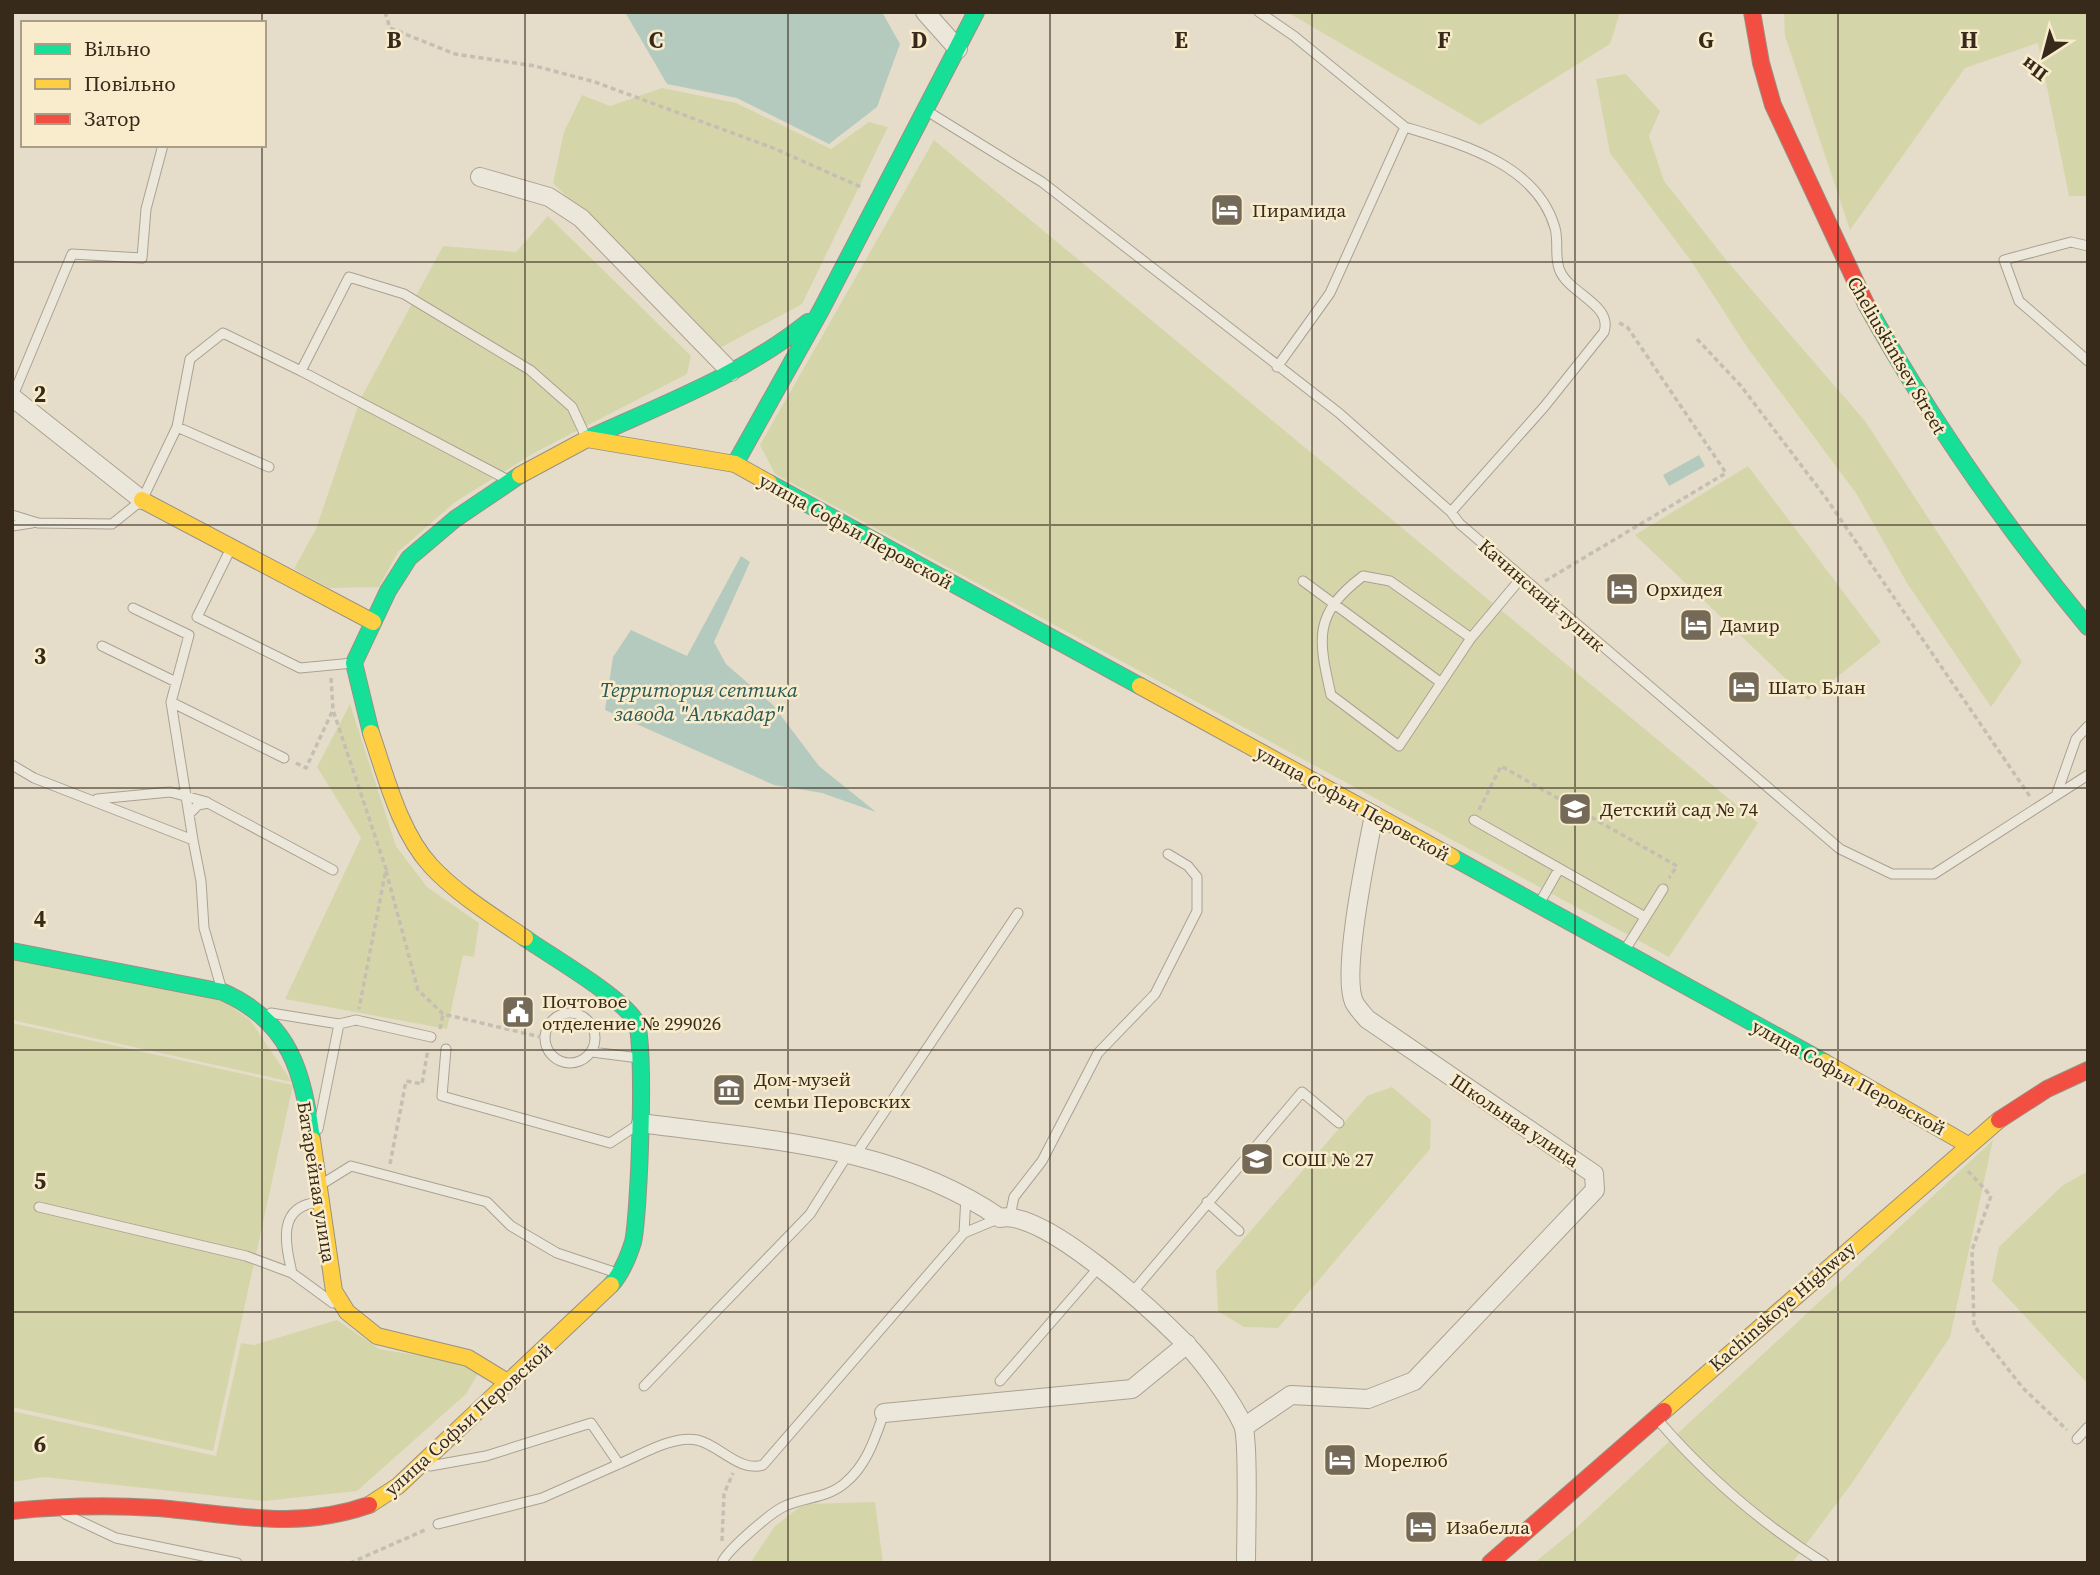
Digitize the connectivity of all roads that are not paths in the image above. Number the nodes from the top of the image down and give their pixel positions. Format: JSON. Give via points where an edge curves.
{"nodes":[{"id":1,"x":925,"y":12,"type":"edge"},
{"id":2,"x":976,"y":12,"type":"edge"},
{"id":3,"x":1259,"y":12,"type":"edge"},
{"id":4,"x":1752,"y":12,"type":"edge"},
{"id":5,"x":958,"y":49,"type":"junction"},
{"id":6,"x":926,"y":110,"type":"junction"},
{"id":7,"x":1405,"y":127,"type":"junction"},
{"id":8,"x":162,"y":147,"type":"edge"},
{"id":9,"x":481,"y":177,"type":"dead end"},
{"id":10,"x":2088,"y":246,"type":"edge"},
{"id":11,"x":821,"y":310,"type":"junction"},
{"id":12,"x":2088,"y":360,"type":"edge"},
{"id":13,"x":1276,"y":367,"type":"junction"},
{"id":14,"x":301,"y":371,"type":"junction"},
{"id":15,"x":731,"y":372,"type":"junction"},
{"id":16,"x":12,"y":397,"type":"edge"},
{"id":17,"x":177,"y":427,"type":"junction"},
{"id":18,"x":587,"y":439,"type":"junction"},
{"id":19,"x":735,"y":464,"type":"junction"},
{"id":20,"x":269,"y":467,"type":"dead end"},
{"id":21,"x":509,"y":481,"type":"junction"},
{"id":22,"x":142,"y":500,"type":"junction"},
{"id":23,"x":1451,"y":512,"type":"junction"},
{"id":24,"x":12,"y":515,"type":"edge"},
{"id":25,"x":38,"y":523,"type":"junction"},
{"id":26,"x":12,"y":526,"type":"edge"},
{"id":27,"x":231,"y":547,"type":"junction"},
{"id":28,"x":1522,"y":577,"type":"junction"},
{"id":29,"x":1303,"y":581,"type":"dead end"},
{"id":30,"x":133,"y":608,"type":"dead end"},
{"id":31,"x":373,"y":622,"type":"junction"},
{"id":32,"x":2088,"y":627,"type":"edge"},
{"id":33,"x":1471,"y":638,"type":"junction"},
{"id":34,"x":102,"y":646,"type":"dead end"},
{"id":35,"x":354,"y":663,"type":"junction"},
{"id":36,"x":176,"y":682,"type":"junction"},
{"id":37,"x":1440,"y":682,"type":"junction"},
{"id":38,"x":171,"y":702,"type":"junction"},
{"id":39,"x":2088,"y":726,"type":"edge"},
{"id":40,"x":284,"y":758,"type":"road end"},
{"id":41,"x":12,"y":765,"type":"edge"},
{"id":42,"x":2088,"y":775,"type":"edge"},
{"id":43,"x":2057,"y":793,"type":"junction"},
{"id":44,"x":186,"y":795,"type":"junction"},
{"id":45,"x":96,"y":799,"type":"junction"},
{"id":46,"x":208,"y":803,"type":"junction"},
{"id":47,"x":189,"y":814,"type":"junction"},
{"id":48,"x":1374,"y":815,"type":"junction"},
{"id":49,"x":1474,"y":820,"type":"road end"},
{"id":50,"x":193,"y":840,"type":"junction"},
{"id":51,"x":1168,"y":853,"type":"dead end"},
{"id":52,"x":1559,"y":869,"type":"junction"},
{"id":53,"x":333,"y":870,"type":"dead end"},
{"id":54,"x":1662,"y":889,"type":"road end"},
{"id":55,"x":1539,"y":905,"type":"junction"},
{"id":56,"x":1018,"y":913,"type":"dead end"},
{"id":57,"x":1645,"y":917,"type":"junction"},
{"id":58,"x":12,"y":951,"type":"edge"},
{"id":59,"x":1624,"y":952,"type":"junction"},
{"id":60,"x":223,"y":992,"type":"junction"},
{"id":61,"x":264,"y":1012,"type":"junction"},
{"id":62,"x":292,"y":1016,"type":"junction"},
{"id":63,"x":339,"y":1024,"type":"junction"},
{"id":64,"x":278,"y":1030,"type":"junction"},
{"id":65,"x":433,"y":1038,"type":"road end"},
{"id":66,"x":446,"y":1049,"type":"dead end"},
{"id":67,"x":592,"y":1052,"type":"junction"},
{"id":68,"x":642,"y":1059,"type":"junction"},
{"id":69,"x":2088,"y":1070,"type":"edge"},
{"id":70,"x":641,"y":1123,"type":"junction"},
{"id":71,"x":1339,"y":1123,"type":"dead end"},
{"id":72,"x":315,"y":1145,"type":"junction"},
{"id":73,"x":1968,"y":1145,"type":"junction"},
{"id":74,"x":853,"y":1153,"type":"junction"},
{"id":75,"x":319,"y":1195,"type":"junction"},
{"id":76,"x":966,"y":1195,"type":"junction"},
{"id":77,"x":1207,"y":1202,"type":"junction"},
{"id":78,"x":39,"y":1207,"type":"dead end"},
{"id":79,"x":1005,"y":1217,"type":"junction"},
{"id":80,"x":1239,"y":1231,"type":"dead end"},
{"id":81,"x":964,"y":1233,"type":"junction"},
{"id":82,"x":1098,"y":1267,"type":"junction"},
{"id":83,"x":292,"y":1273,"type":"junction"},
{"id":84,"x":620,"y":1275,"type":"junction"},
{"id":85,"x":1131,"y":1294,"type":"junction"},
{"id":86,"x":345,"y":1312,"type":"junction"},
{"id":87,"x":1186,"y":1344,"type":"junction"},
{"id":88,"x":1000,"y":1381,"type":"dead end"},
{"id":89,"x":509,"y":1384,"type":"junction"},
{"id":90,"x":644,"y":1387,"type":"dead end"},
{"id":91,"x":884,"y":1412,"type":"joint"},
{"id":92,"x":1655,"y":1417,"type":"junction"},
{"id":93,"x":1244,"y":1427,"type":"junction"},
{"id":94,"x":2088,"y":1427,"type":"edge"},
{"id":95,"x":2077,"y":1439,"type":"road end"},
{"id":96,"x":619,"y":1464,"type":"junction"},
{"id":97,"x":418,"y":1467,"type":"junction"},
{"id":98,"x":48,"y":1506,"type":"junction"},
{"id":99,"x":12,"y":1511,"type":"edge"},
{"id":100,"x":438,"y":1524,"type":"road end"},
{"id":101,"x":1808,"y":1552,"type":"junction"},
{"id":102,"x":721,"y":1562,"type":"edge"},
{"id":103,"x":237,"y":1563,"type":"edge"},
{"id":104,"x":1246,"y":1563,"type":"edge"},
{"id":105,"x":1490,"y":1563,"type":"edge"},
{"id":106,"x":1801,"y":1563,"type":"edge"},
{"id":107,"x":1825,"y":1563,"type":"edge"}],
"edges":[{"from":1,"to":5,"type":"street"},
{"from":2,"to":5,"type":"street"},
{"from":3,"to":7,"type":"lane"},
{"from":4,"to":32,"type":"street","name":"Cheliuskintsev Street","via":[[1765,82],[1818,207],[1877,328],[1953,452],[2037,568]]},
{"from":5,"to":6,"type":"street"},
{"from":6,"to":11,"type":"street"},
{"from":6,"to":13,"type":"lane","name":"Качинский тупик","via":[[1042,183]]},
{"from":7,"to":13,"type":"lane","via":[[1330,293]]},
{"from":7,"to":23,"type":"lane","via":[[1465,146],[1524,181],[1545,204],[1556,230],[1560,272],[1604,313],[1607,323],[1544,407]]},
{"from":8,"to":16,"type":"lane","via":[[146,209],[142,258],[72,254]]},
{"from":9,"to":15,"type":"street","via":[[549,197],[581,218]]},
{"from":10,"to":12,"type":"lane","via":[[2071,242],[2004,260],[2019,301]]},
{"from":11,"to":15,"type":"street","via":[[792,336]]},
{"from":11,"to":19,"type":"street"},
{"from":13,"to":23,"type":"lane","name":"Качинский тупик","via":[[1339,413]]},
{"from":14,"to":17,"type":"lane","via":[[223,333],[190,359]]},
{"from":14,"to":18,"type":"lane","via":[[349,277],[404,294],[530,370],[572,407]]},
{"from":14,"to":21,"type":"lane"},
{"from":15,"to":18,"type":"street"},
{"from":16,"to":22,"type":"street"},
{"from":17,"to":20,"type":"lane"},
{"from":17,"to":22,"type":"lane"},
{"from":18,"to":19,"type":"street","name":"улица Софьи Перовской"},
{"from":18,"to":21,"type":"street"},
{"from":19,"to":48,"type":"street","name":"улица Софьи Перовской"},
{"from":21,"to":31,"type":"street","via":[[409,558]]},
{"from":22,"to":25,"type":"lane","via":[[112,524]]},
{"from":22,"to":27,"type":"street"},
{"from":23,"to":28,"type":"lane","name":"Качинский тупик"},
{"from":24,"to":25,"type":"lane"},
{"from":25,"to":26,"type":"lane"},
{"from":27,"to":31,"type":"street"},
{"from":27,"to":35,"type":"lane","via":[[197,618],[300,668]]},
{"from":28,"to":33,"type":"lane"},
{"from":28,"to":43,"type":"lane","name":"Качинский тупик","via":[[1840,849],[1892,874],[1934,874]]},
{"from":29,"to":37,"type":"lane"},
{"from":30,"to":36,"type":"lane","via":[[189,635]]},
{"from":31,"to":35,"type":"street"},
{"from":33,"to":37,"type":"lane"},
{"from":33,"to":37,"type":"lane","via":[[1390,581],[1363,576],[1341,593],[1321,626],[1331,695],[1399,746]]},
{"from":34,"to":36,"type":"lane"},
{"from":35,"to":68,"type":"street","name":"улица Софьи Перовской","via":[[368,724],[392,793],[430,865],[468,898],[613,999],[636,1022]]},
{"from":36,"to":38,"type":"lane"},
{"from":38,"to":40,"type":"lane"},
{"from":38,"to":44,"type":"lane"},
{"from":39,"to":43,"type":"lane","via":[[2076,739]]},
{"from":41,"to":45,"type":"lane","via":[[34,778]]},
{"from":42,"to":43,"type":"lane","name":"Качинский тупик"},
{"from":44,"to":45,"type":"lane","via":[[157,791]]},
{"from":44,"to":46,"type":"lane"},
{"from":44,"to":47,"type":"lane"},
{"from":45,"to":50,"type":"lane"},
{"from":46,"to":47,"type":"lane"},
{"from":46,"to":53,"type":"lane"},
{"from":47,"to":50,"type":"lane"},
{"from":48,"to":55,"type":"street","name":"улица Софьи Перовской"},
{"from":48,"to":93,"type":"street","name":"Школьная улица","via":[[1350,977],[1354,1001],[1367,1019],[1594,1174],[1595,1191],[1414,1381],[1368,1399],[1291,1395]]},
{"from":49,"to":52,"type":"lane"},
{"from":50,"to":60,"type":"lane","via":[[204,928]]},
{"from":51,"to":79,"type":"lane","via":[[1197,877],[1197,911],[1155,994],[1098,1053],[1042,1161],[1014,1197]]},
{"from":52,"to":55,"type":"lane"},
{"from":52,"to":57,"type":"lane"},
{"from":54,"to":57,"type":"lane"},
{"from":55,"to":59,"type":"street","name":"улица Софьи Перовской"},
{"from":56,"to":74,"type":"lane"},
{"from":57,"to":59,"type":"lane"},
{"from":58,"to":60,"type":"street","name":"Батарейная улица"},
{"from":59,"to":73,"type":"street","name":"улица Софьи Перовской"},
{"from":60,"to":61,"type":"street","name":"Батарейная улица"},
{"from":61,"to":62,"type":"lane"},
{"from":61,"to":64,"type":"street","name":"Батарейная улица"},
{"from":62,"to":63,"type":"lane"},
{"from":62,"to":64,"type":"lane"},
{"from":63,"to":65,"type":"lane","via":[[356,1020]]},
{"from":63,"to":72,"type":"lane"},
{"from":64,"to":72,"type":"street","name":"Батарейная улица","via":[[294,1062]]},
{"from":66,"to":70,"type":"lane","via":[[442,1096],[610,1143]]},
{"from":67,"to":67,"type":"lane","via":[[579,1063],[563,1063],[550,1054],[546,1030],[557,1017],[582,1015],[596,1035]]},
{"from":67,"to":68,"type":"lane"},
{"from":68,"to":70,"type":"street","name":"улица Софьи Перовской"},
{"from":69,"to":73,"type":"street","name":"Kachinskoye Highway","via":[[2047,1088]]},
{"from":70,"to":74,"type":"street"},
{"from":70,"to":84,"type":"street","name":"улица Софьи Перовской","via":[[633,1241]]},
{"from":71,"to":77,"type":"lane","via":[[1302,1092]]},
{"from":72,"to":75,"type":"street","name":"Батарейная улица"},
{"from":73,"to":92,"type":"street","name":"Kachinskoye Highway"},
{"from":74,"to":76,"type":"street"},
{"from":74,"to":90,"type":"lane","via":[[810,1214]]},
{"from":75,"to":83,"type":"lane","via":[[295,1209],[287,1226]]},
{"from":75,"to":84,"type":"lane","via":[[351,1167],[487,1202],[511,1226],[556,1253]]},
{"from":75,"to":86,"type":"street","name":"Батарейная улица","via":[[334,1291]]},
{"from":76,"to":79,"type":"street"},
{"from":76,"to":81,"type":"lane"},
{"from":77,"to":80,"type":"lane"},
{"from":77,"to":85,"type":"lane"},
{"from":78,"to":83,"type":"lane","via":[[246,1256]]},
{"from":79,"to":81,"type":"lane"},
{"from":79,"to":82,"type":"street","via":[[1036,1224]]},
{"from":81,"to":96,"type":"lane","via":[[763,1465],[738,1461],[700,1440],[686,1439]]},
{"from":82,"to":85,"type":"street"},
{"from":82,"to":88,"type":"lane"},
{"from":83,"to":86,"type":"lane"},
{"from":84,"to":89,"type":"street","name":"улица Софьи Перовской"},
{"from":85,"to":87,"type":"street"},
{"from":86,"to":89,"type":"street","via":[[378,1337],[465,1356]]},
{"from":87,"to":91,"type":"street","via":[[1132,1389]]},
{"from":87,"to":93,"type":"street"},
{"from":89,"to":97,"type":"street","name":"улица Софьи Перовской"},
{"from":91,"to":102,"type":"lane","via":[[866,1459],[845,1483],[825,1495],[782,1507]]},
{"from":92,"to":101,"type":"lane","via":[[1694,1463],[1775,1531]]},
{"from":92,"to":105,"type":"street","name":"Kachinskoye Highway"},
{"from":93,"to":104,"type":"street"},
{"from":94,"to":95,"type":"lane"},
{"from":96,"to":97,"type":"lane","via":[[591,1423],[486,1455]]},
{"from":96,"to":100,"type":"lane","via":[[542,1498]]},
{"from":97,"to":98,"type":"street","name":"улица Софьи Перовской","via":[[374,1503],[338,1516],[304,1521],[96,1504]]},
{"from":98,"to":99,"type":"street","name":"улица Софьи Перовской"},
{"from":98,"to":103,"type":"lane","via":[[116,1538]]},
{"from":101,"to":106,"type":"lane"},
{"from":101,"to":107,"type":"lane"}]}
